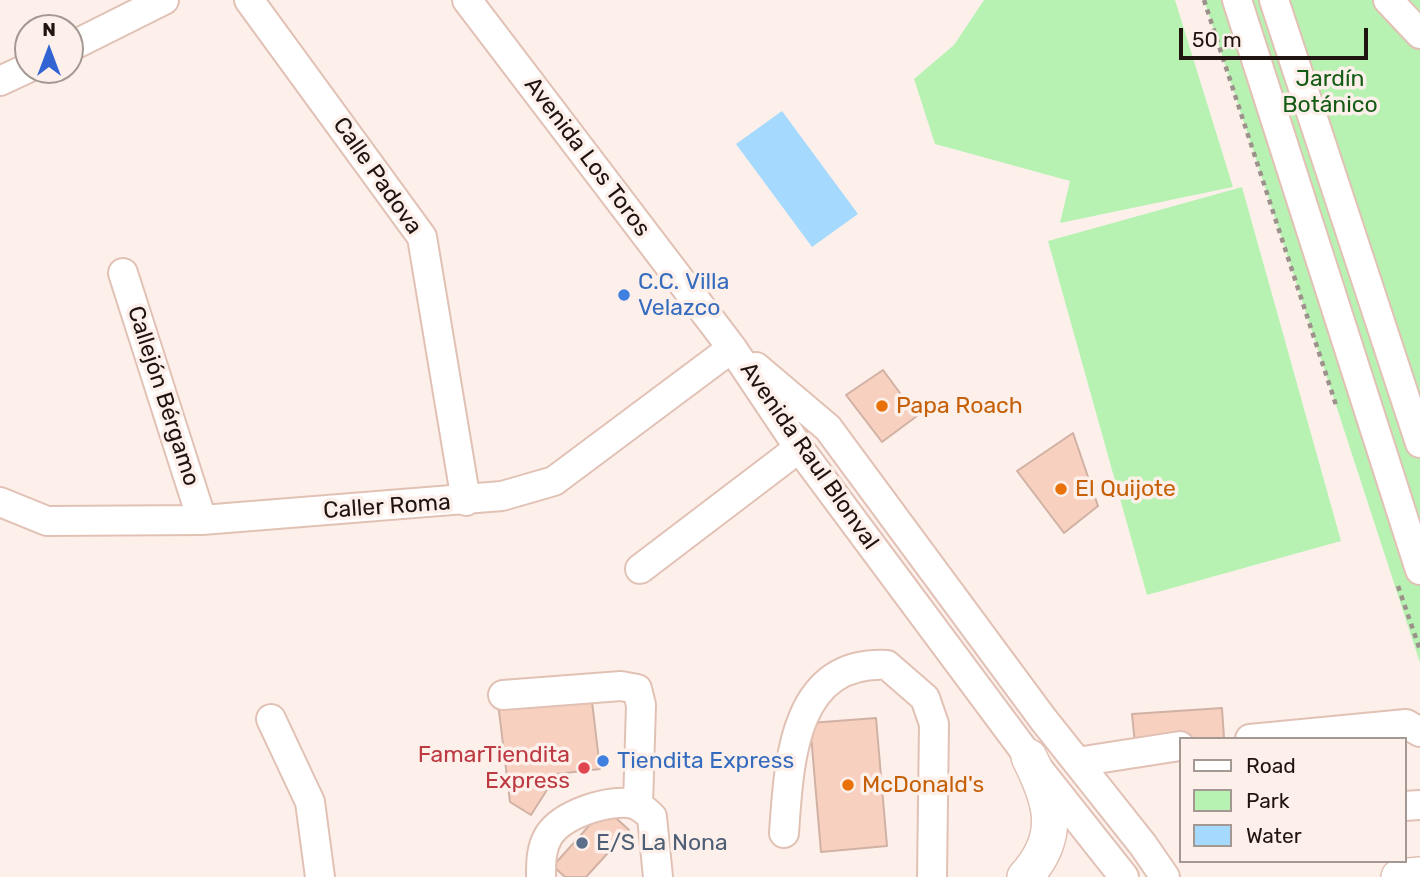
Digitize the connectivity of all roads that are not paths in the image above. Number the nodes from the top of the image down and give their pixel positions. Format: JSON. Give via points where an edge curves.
{"nodes":[{"id":1,"x":164,"y":0,"type":"edge"},
{"id":2,"x":248,"y":0,"type":"edge"},
{"id":3,"x":467,"y":0,"type":"edge"},
{"id":4,"x":1237,"y":0,"type":"edge"},
{"id":5,"x":1274,"y":0,"type":"edge"},
{"id":6,"x":1388,"y":0,"type":"edge"},
{"id":7,"x":1420,"y":34,"type":"edge"},
{"id":8,"x":84,"y":40,"type":"edge"},
{"id":9,"x":123,"y":273,"type":"dead end"},
{"id":10,"x":732,"y":348,"type":"junction"},
{"id":11,"x":1420,"y":443,"type":"edge"},
{"id":12,"x":799,"y":448,"type":"junction"},
{"id":13,"x":466,"y":501,"type":"junction"},
{"id":14,"x":0,"y":502,"type":"edge"},
{"id":15,"x":202,"y":520,"type":"junction"},
{"id":16,"x":640,"y":569,"type":"dead end"},
{"id":17,"x":1407,"y":573,"type":"edge"},
{"id":18,"x":503,"y":695,"type":"dead end"},
{"id":19,"x":271,"y":719,"type":"dead end"},
{"id":20,"x":1420,"y":732,"type":"edge"},
{"id":21,"x":1271,"y":737,"type":"edge"},
{"id":22,"x":1178,"y":746,"type":"edge"},
{"id":23,"x":1029,"y":757,"type":"junction"},
{"id":24,"x":1077,"y":762,"type":"junction"},
{"id":25,"x":638,"y":805,"type":"junction"},
{"id":26,"x":784,"y":833,"type":"dead end"},
{"id":27,"x":1420,"y":875,"type":"edge"},
{"id":28,"x":320,"y":877,"type":"edge"},
{"id":29,"x":541,"y":877,"type":"edge"},
{"id":30,"x":659,"y":877,"type":"edge"},
{"id":31,"x":932,"y":877,"type":"edge"},
{"id":32,"x":1025,"y":877,"type":"edge"},
{"id":33,"x":1124,"y":877,"type":"edge"},
{"id":34,"x":1165,"y":877,"type":"edge"},
{"id":35,"x":1399,"y":877,"type":"edge"}],
"edges":[{"from":1,"to":8,"type":"street"},
{"from":2,"to":13,"type":"street","name":"Calle Padova","via":[[422,237]]},
{"from":3,"to":10,"type":"street","name":"Avenida Los Toros"},
{"from":4,"to":17,"type":"street"},
{"from":5,"to":11,"type":"street"},
{"from":6,"to":7,"type":"street"},
{"from":9,"to":15,"type":"street","name":"Callejón Bérgamo"},
{"from":10,"to":12,"type":"street","name":"Avenida Raul Blonval"},
{"from":10,"to":13,"type":"street","name":"Caller Roma","via":[[554,481]]},
{"from":10,"to":24,"type":"street","name":"Avenida Raul Blonval","via":[[828,428]]},
{"from":12,"to":16,"type":"street"},
{"from":12,"to":23,"type":"street","name":"Avenida Raul Blonval"},
{"from":13,"to":15,"type":"street","name":"Caller Roma"},
{"from":14,"to":15,"type":"street","name":"Caller Roma","via":[[47,521]]},
{"from":18,"to":25,"type":"street","via":[[621,685],[637,689],[641,705]]},
{"from":19,"to":28,"type":"street","via":[[310,802]]},
{"from":20,"to":21,"type":"street","via":[[1406,724]]},
{"from":22,"to":24,"type":"street"},
{"from":23,"to":32,"type":"main road","via":[[1047,795],[1051,826],[1047,844]]},
{"from":23,"to":33,"type":"street","name":"Avenida Raul Blonval"},
{"from":24,"to":34,"type":"street","name":"Avenida Raul Blonval"},
{"from":25,"to":29,"type":"street","via":[[628,803],[565,818],[542,848]]},
{"from":25,"to":30,"type":"street","via":[[652,817]]},
{"from":26,"to":31,"type":"street","via":[[789,764],[803,714],[829,679],[855,668],[887,666],[925,698],[934,724]]},
{"from":27,"to":35,"type":"main road"}]}
